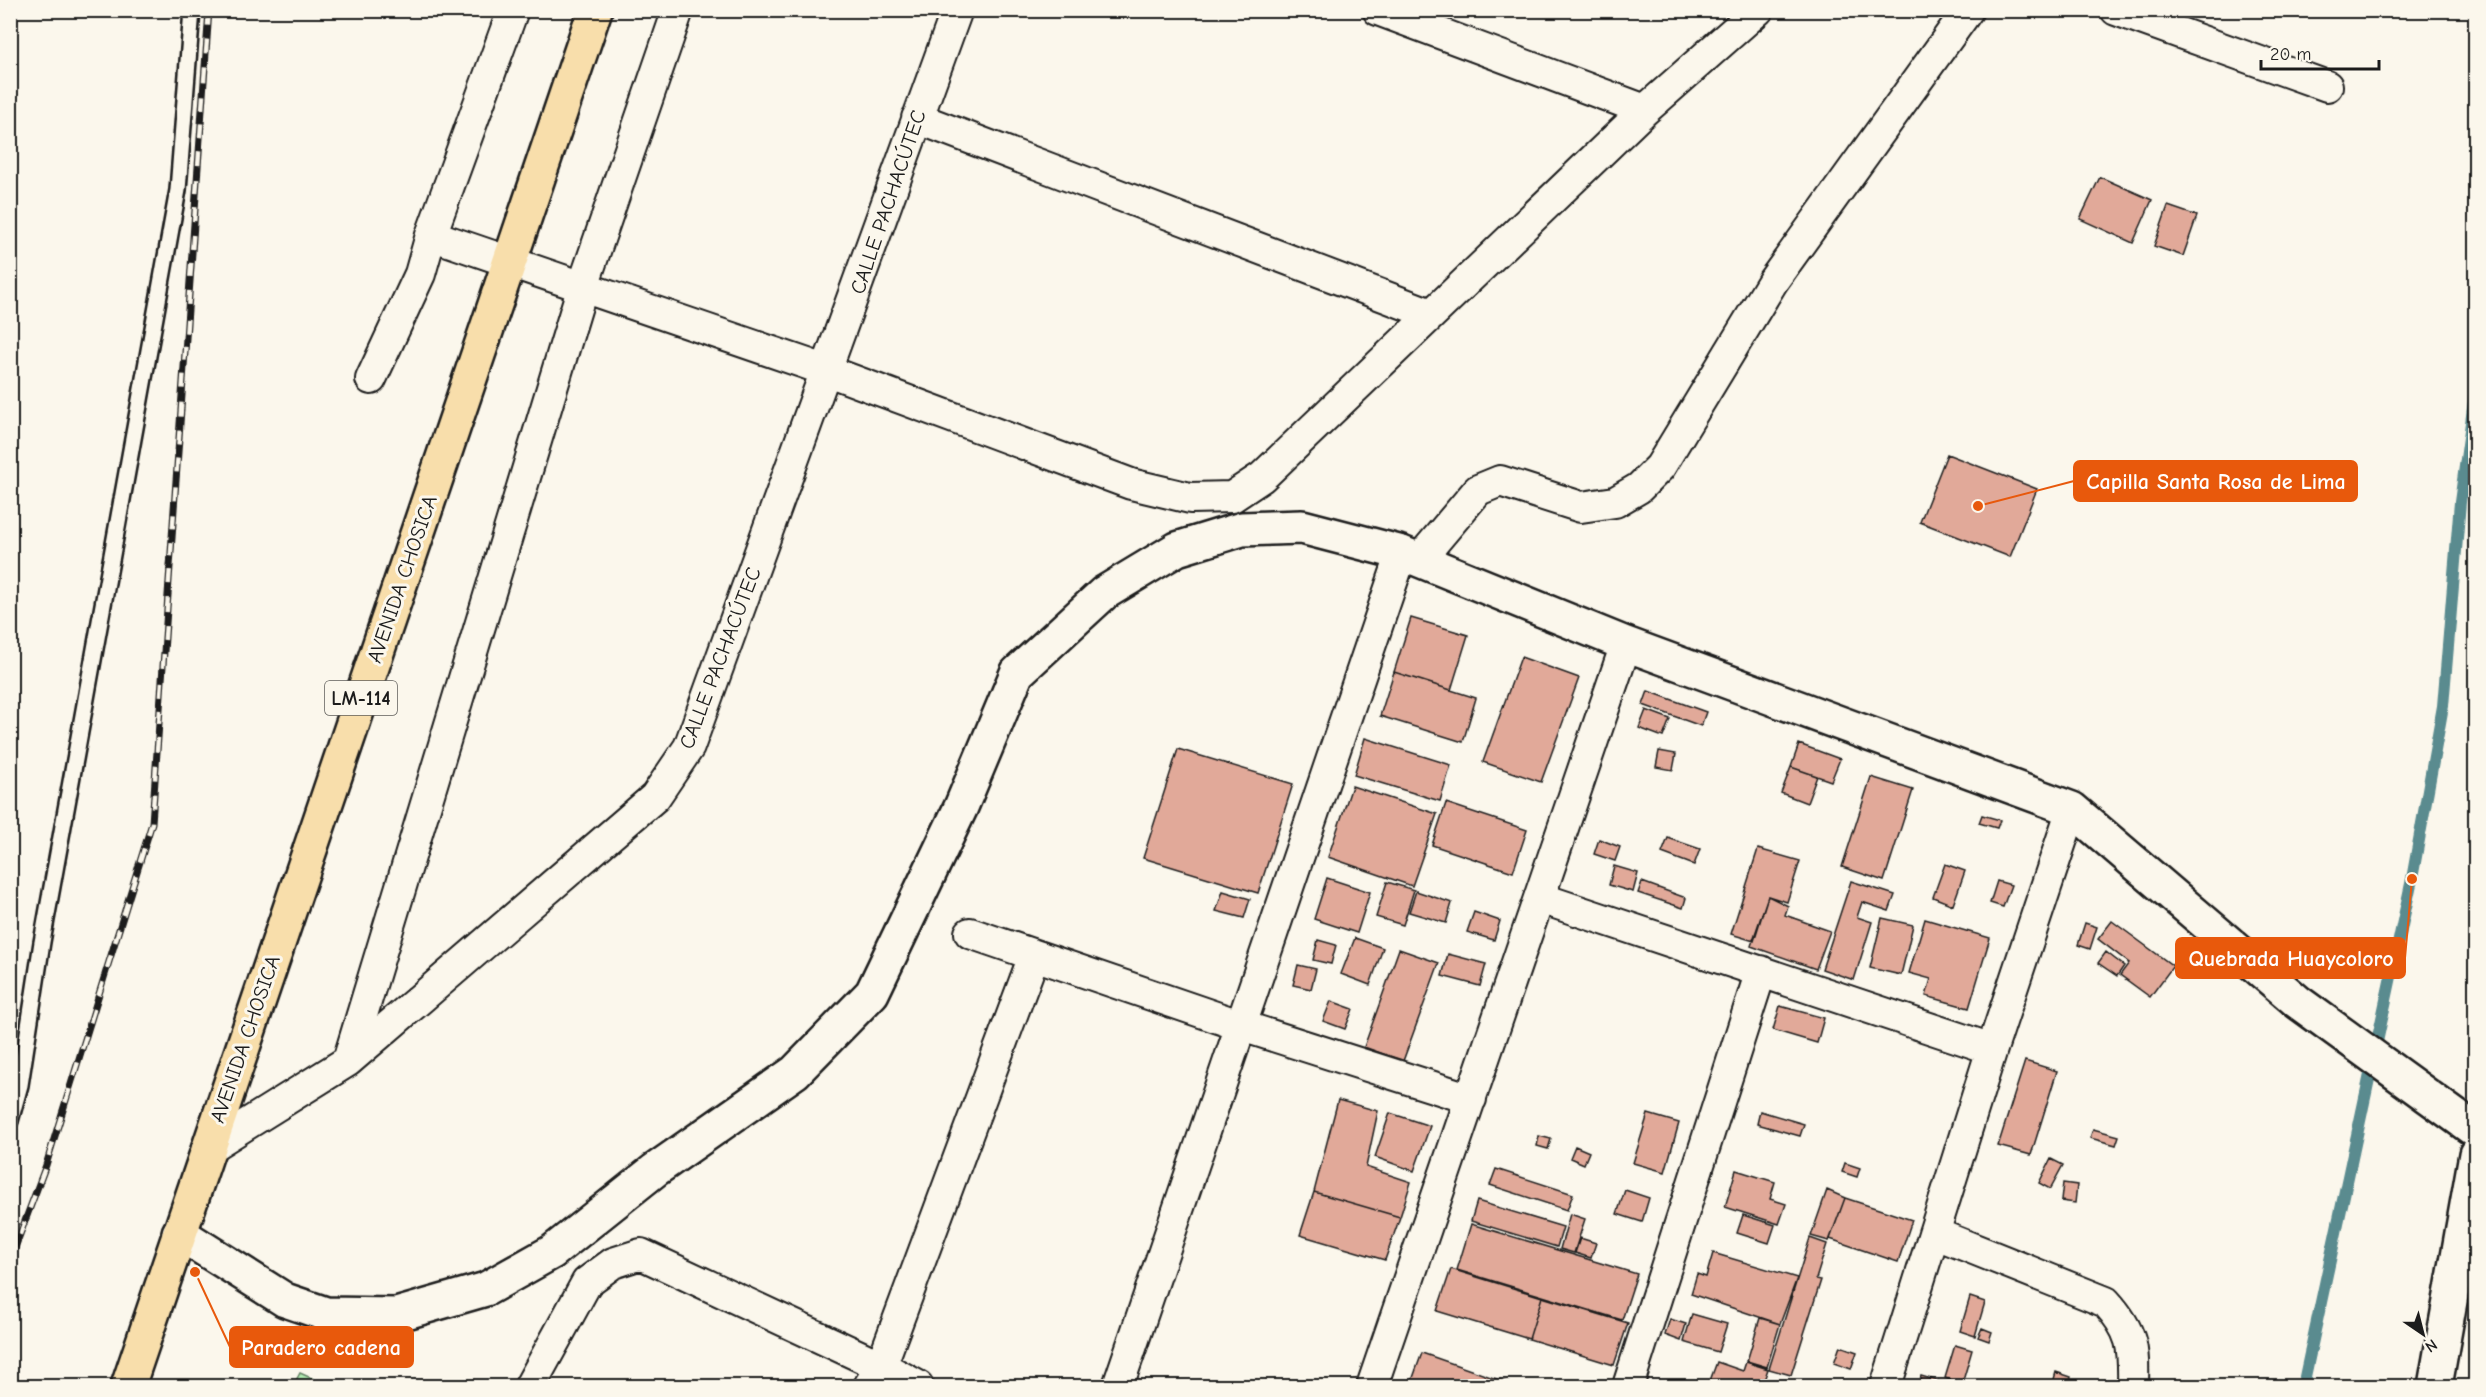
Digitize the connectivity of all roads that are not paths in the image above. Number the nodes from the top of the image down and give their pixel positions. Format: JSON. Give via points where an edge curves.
{"nodes":[{"id":1,"x":192,"y":10,"type":"edge"},
{"id":2,"x":513,"y":10,"type":"edge"},
{"id":3,"x":595,"y":10,"type":"edge"},
{"id":4,"x":678,"y":10,"type":"edge"},
{"id":5,"x":957,"y":10,"type":"edge"},
{"id":6,"x":1378,"y":10,"type":"edge"},
{"id":7,"x":1758,"y":10,"type":"edge"},
{"id":8,"x":1968,"y":10,"type":"edge"},
{"id":9,"x":2116,"y":10,"type":"edge"},
{"id":10,"x":2327,"y":86,"type":"dead end"},
{"id":11,"x":1645,"y":110,"type":"junction"},
{"id":12,"x":917,"y":118,"type":"junction"},
{"id":13,"x":431,"y":235,"type":"junction"},
{"id":14,"x":510,"y":260,"type":"junction"},
{"id":15,"x":583,"y":286,"type":"junction"},
{"id":16,"x":1431,"y":314,"type":"junction"},
{"id":17,"x":828,"y":371,"type":"junction"},
{"id":18,"x":371,"y":379,"type":"dead end"},
{"id":19,"x":1410,"y":556,"type":"junction"},
{"id":20,"x":1626,"y":644,"type":"junction"},
{"id":21,"x":2072,"y":809,"type":"junction"},
{"id":22,"x":1540,"y":898,"type":"junction"},
{"id":23,"x":970,"y":933,"type":"dead end"},
{"id":24,"x":1034,"y":956,"type":"junction"},
{"id":25,"x":1761,"y":971,"type":"junction"},
{"id":26,"x":1242,"y":1026,"type":"junction"},
{"id":27,"x":1992,"y":1049,"type":"junction"},
{"id":28,"x":348,"y":1061,"type":"junction"},
{"id":29,"x":1471,"y":1099,"type":"junction"},
{"id":30,"x":10,"y":1121,"type":"edge"},
{"id":31,"x":2475,"y":1131,"type":"edge"},
{"id":32,"x":207,"y":1149,"type":"junction"},
{"id":33,"x":2475,"y":1154,"type":"edge"},
{"id":34,"x":179,"y":1233,"type":"junction"},
{"id":35,"x":1934,"y":1233,"type":"junction"},
{"id":36,"x":875,"y":1376,"type":"edge"},
{"id":37,"x":128,"y":1386,"type":"edge"},
{"id":38,"x":530,"y":1386,"type":"edge"},
{"id":39,"x":918,"y":1386,"type":"edge"},
{"id":40,"x":1118,"y":1386,"type":"edge"},
{"id":41,"x":1372,"y":1386,"type":"edge"},
{"id":42,"x":1628,"y":1386,"type":"edge"},
{"id":43,"x":1886,"y":1386,"type":"edge"},
{"id":44,"x":2133,"y":1386,"type":"edge"},
{"id":45,"x":2435,"y":1386,"type":"edge"}],
"edges":[{"from":1,"to":30,"type":"lane","via":[[178,190],[42,942],[20,1085]]},
{"from":2,"to":13,"type":"street"},
{"from":3,"to":14,"type":"main road","name":"AVENIDA CHOSICA","number":"LM-114"},
{"from":4,"to":15,"type":"street"},
{"from":5,"to":12,"type":"street","name":"CALLE PACHACÚTEC"},
{"from":6,"to":11,"type":"street"},
{"from":7,"to":11,"type":"street"},
{"from":8,"to":19,"type":"street","via":[[1773,281],[1659,467],[1639,488],[1615,502],[1581,507],[1500,482],[1478,490]]},
{"from":9,"to":10,"type":"street"},
{"from":11,"to":16,"type":"street"},
{"from":12,"to":16,"type":"street"},
{"from":12,"to":17,"type":"street","name":"CALLE PACHACÚTEC"},
{"from":13,"to":14,"type":"street"},
{"from":13,"to":18,"type":"street","via":[[420,274]]},
{"from":14,"to":15,"type":"street"},
{"from":14,"to":32,"type":"main road","name":"AVENIDA CHOSICA","number":"LM-114"},
{"from":15,"to":17,"type":"street"},
{"from":15,"to":28,"type":"street"},
{"from":16,"to":17,"type":"street","via":[[1262,477],[1232,497],[1190,498],[1131,484]]},
{"from":17,"to":28,"type":"street","name":"CALLE PACHACÚTEC","via":[[694,736],[655,797]]},
{"from":19,"to":20,"type":"street"},
{"from":19,"to":26,"type":"street"},
{"from":19,"to":34,"type":"street","via":[[1302,527],[1242,530],[1177,549],[1104,592],[1017,673],[961,807],[872,993],[795,1072],[655,1170],[552,1252],[486,1288],[396,1315],[326,1314],[285,1300]]},
{"from":20,"to":21,"type":"street"},
{"from":20,"to":22,"type":"street"},
{"from":21,"to":27,"type":"street"},
{"from":21,"to":31,"type":"street","via":[[2298,1002]]},
{"from":22,"to":25,"type":"street"},
{"from":22,"to":29,"type":"street"},
{"from":23,"to":24,"type":"street"},
{"from":24,"to":26,"type":"street"},
{"from":24,"to":36,"type":"street"},
{"from":25,"to":27,"type":"street"},
{"from":25,"to":42,"type":"street"},
{"from":26,"to":29,"type":"street"},
{"from":26,"to":40,"type":"street"},
{"from":27,"to":35,"type":"street"},
{"from":28,"to":32,"type":"street","name":"CALLE PACHACÚTEC"},
{"from":29,"to":41,"type":"street"},
{"from":32,"to":34,"type":"main road","name":"AVENIDA CHOSICA","number":"LM-114"},
{"from":33,"to":45,"type":"street"},
{"from":34,"to":37,"type":"main road","name":"AVENIDA CHOSICA","number":"LM-114"},
{"from":35,"to":43,"type":"street"},
{"from":35,"to":44,"type":"street","via":[[2106,1302],[2124,1322],[2134,1353]]},
{"from":36,"to":38,"type":"street","via":[[641,1254],[613,1263],[587,1282]]},
{"from":36,"to":39,"type":"street"}]}
